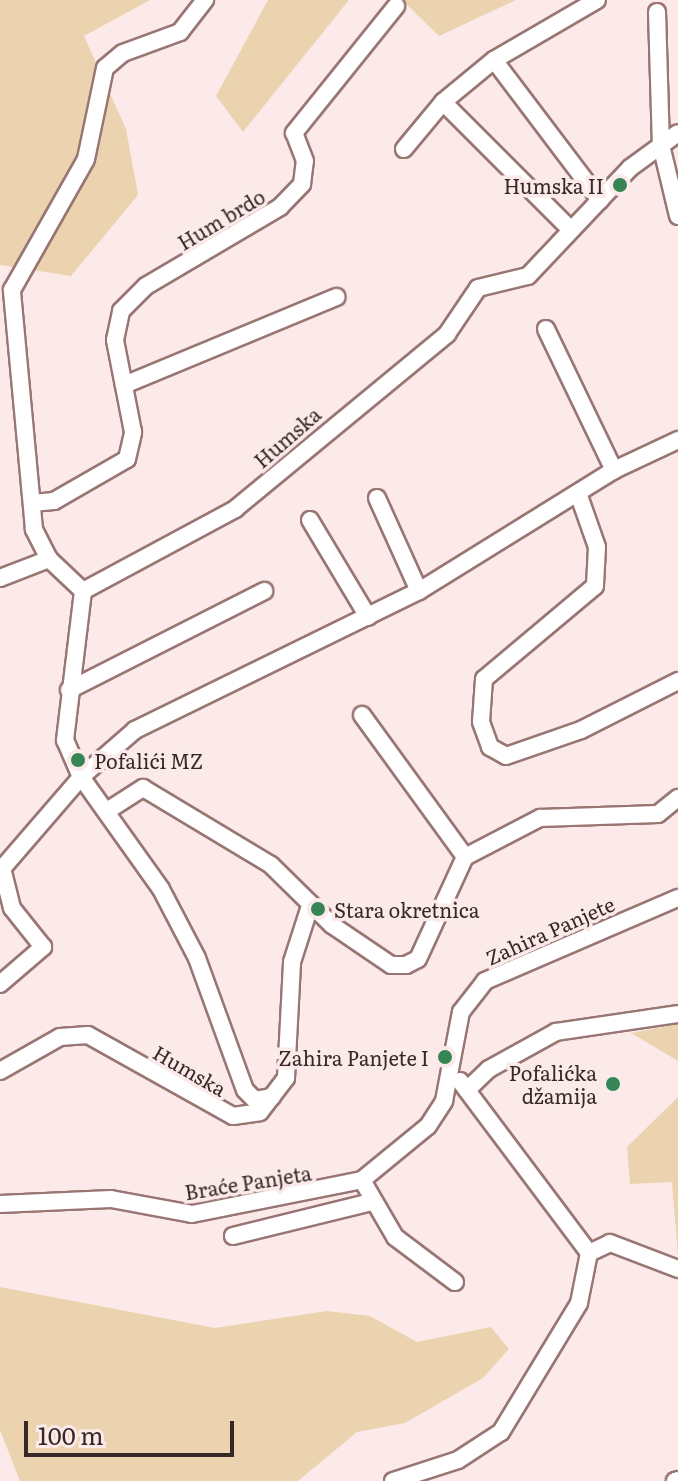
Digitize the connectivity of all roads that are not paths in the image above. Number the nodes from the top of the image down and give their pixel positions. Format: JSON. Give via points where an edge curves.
{"nodes":[{"id":1,"x":205,"y":0,"type":"edge"},
{"id":2,"x":597,"y":0,"type":"edge"},
{"id":3,"x":396,"y":6,"type":"dead end"},
{"id":4,"x":657,"y":12,"type":"dead end"},
{"id":5,"x":494,"y":60,"type":"junction"},
{"id":6,"x":443,"y":102,"type":"junction"},
{"id":7,"x":678,"y":133,"type":"edge"},
{"id":8,"x":661,"y":145,"type":"junction"},
{"id":9,"x":404,"y":149,"type":"dead end"},
{"id":10,"x":600,"y":200,"type":"junction"},
{"id":11,"x":678,"y":216,"type":"edge"},
{"id":12,"x":571,"y":230,"type":"junction"},
{"id":13,"x":336,"y":297,"type":"dead end"},
{"id":14,"x":546,"y":329,"type":"dead end"},
{"id":15,"x":124,"y":385,"type":"junction"},
{"id":16,"x":678,"y":440,"type":"edge"},
{"id":17,"x":614,"y":470,"type":"junction"},
{"id":18,"x":578,"y":493,"type":"junction"},
{"id":19,"x":377,"y":498,"type":"dead end"},
{"id":20,"x":32,"y":503,"type":"junction"},
{"id":21,"x":310,"y":520,"type":"dead end"},
{"id":22,"x":49,"y":559,"type":"junction"},
{"id":23,"x":0,"y":578,"type":"edge"},
{"id":24,"x":83,"y":591,"type":"junction"},
{"id":25,"x":264,"y":591,"type":"dead end"},
{"id":26,"x":419,"y":591,"type":"junction"},
{"id":27,"x":368,"y":617,"type":"junction"},
{"id":28,"x":678,"y":681,"type":"edge"},
{"id":29,"x":69,"y":690,"type":"junction"},
{"id":30,"x":362,"y":715,"type":"dead end"},
{"id":31,"x":81,"y":777,"type":"junction"},
{"id":32,"x":678,"y":798,"type":"edge"},
{"id":33,"x":107,"y":811,"type":"junction"},
{"id":34,"x":465,"y":857,"type":"junction"},
{"id":35,"x":1,"y":870,"type":"edge"},
{"id":36,"x":678,"y":898,"type":"edge"},
{"id":37,"x":310,"y":906,"type":"junction"},
{"id":38,"x":0,"y":984,"type":"edge"},
{"id":39,"x":678,"y":1014,"type":"edge"},
{"id":40,"x":451,"y":1070,"type":"junction"},
{"id":41,"x":0,"y":1071,"type":"edge"},
{"id":42,"x":467,"y":1090,"type":"junction"},
{"id":43,"x":272,"y":1097,"type":"junction"},
{"id":44,"x":362,"y":1180,"type":"junction"},
{"id":45,"x":371,"y":1202,"type":"junction"},
{"id":46,"x":0,"y":1204,"type":"edge"},
{"id":47,"x":233,"y":1236,"type":"dead end"},
{"id":48,"x":589,"y":1253,"type":"junction"},
{"id":49,"x":678,"y":1269,"type":"edge"},
{"id":50,"x":455,"y":1282,"type":"dead end"},
{"id":51,"x":393,"y":1481,"type":"edge"}],
"edges":[{"from":1,"to":20,"type":"street","via":[[180,32],[123,53],[105,68],[86,159],[12,290]]},
{"from":2,"to":5,"type":"street"},
{"from":3,"to":15,"type":"street","name":"Hum brdo","via":[[294,133],[305,161],[302,184],[280,207],[146,286],[121,311],[115,340]]},
{"from":4,"to":8,"type":"street"},
{"from":5,"to":6,"type":"street"},
{"from":5,"to":10,"type":"street"},
{"from":6,"to":9,"type":"street"},
{"from":6,"to":12,"type":"street"},
{"from":7,"to":8,"type":"street","name":"Humska"},
{"from":8,"to":10,"type":"street","name":"Humska"},
{"from":8,"to":11,"type":"street"},
{"from":10,"to":12,"type":"street","name":"Humska"},
{"from":12,"to":24,"type":"street","name":"Humska","via":[[528,276],[478,288],[447,334],[235,509]]},
{"from":13,"to":15,"type":"street"},
{"from":14,"to":17,"type":"street"},
{"from":15,"to":20,"type":"street","name":"Hum brdo","via":[[133,432],[127,459],[54,501]]},
{"from":16,"to":17,"type":"street"},
{"from":17,"to":18,"type":"street"},
{"from":18,"to":26,"type":"street"},
{"from":18,"to":28,"type":"street","via":[[597,547],[595,586],[484,679],[481,722],[490,747],[506,756],[581,730]]},
{"from":19,"to":26,"type":"street"},
{"from":20,"to":22,"type":"street","via":[[34,529]]},
{"from":21,"to":27,"type":"street"},
{"from":22,"to":23,"type":"street"},
{"from":22,"to":24,"type":"street"},
{"from":24,"to":29,"type":"street","name":"Humska"},
{"from":25,"to":29,"type":"street"},
{"from":26,"to":27,"type":"street"},
{"from":27,"to":31,"type":"street","via":[[135,730]]},
{"from":29,"to":31,"type":"street","name":"Humska","via":[[65,740]]},
{"from":30,"to":34,"type":"street"},
{"from":31,"to":33,"type":"street","name":"Humska"},
{"from":31,"to":35,"type":"street"},
{"from":32,"to":34,"type":"street","via":[[658,814],[540,818]]},
{"from":33,"to":37,"type":"street","via":[[143,788],[271,865]]},
{"from":33,"to":43,"type":"street","name":"Humska","via":[[161,889],[197,958],[245,1090],[255,1100]]},
{"from":34,"to":37,"type":"street","via":[[418,959],[406,965],[391,965]]},
{"from":35,"to":38,"type":"street","via":[[12,908],[43,947]]},
{"from":36,"to":40,"type":"street","name":"Zahira Panjete","via":[[485,981],[461,1012]]},
{"from":37,"to":43,"type":"street","via":[[292,962],[292,1053]]},
{"from":39,"to":42,"type":"street","via":[[556,1032],[489,1069]]},
{"from":40,"to":42,"type":"street"},
{"from":40,"to":44,"type":"street","name":"Zahira Panjete","via":[[428,1126]]},
{"from":41,"to":43,"type":"street","name":"Humska","via":[[75,1033],[233,1116],[260,1112]]},
{"from":42,"to":48,"type":"street"},
{"from":44,"to":45,"type":"street"},
{"from":44,"to":46,"type":"street","name":"Braće Panjeta","via":[[192,1214],[96,1199]]},
{"from":45,"to":47,"type":"street"},
{"from":45,"to":50,"type":"street","via":[[395,1237]]},
{"from":48,"to":49,"type":"street","via":[[610,1243]]},
{"from":48,"to":51,"type":"street","via":[[579,1303],[501,1432],[458,1460]]}]}
